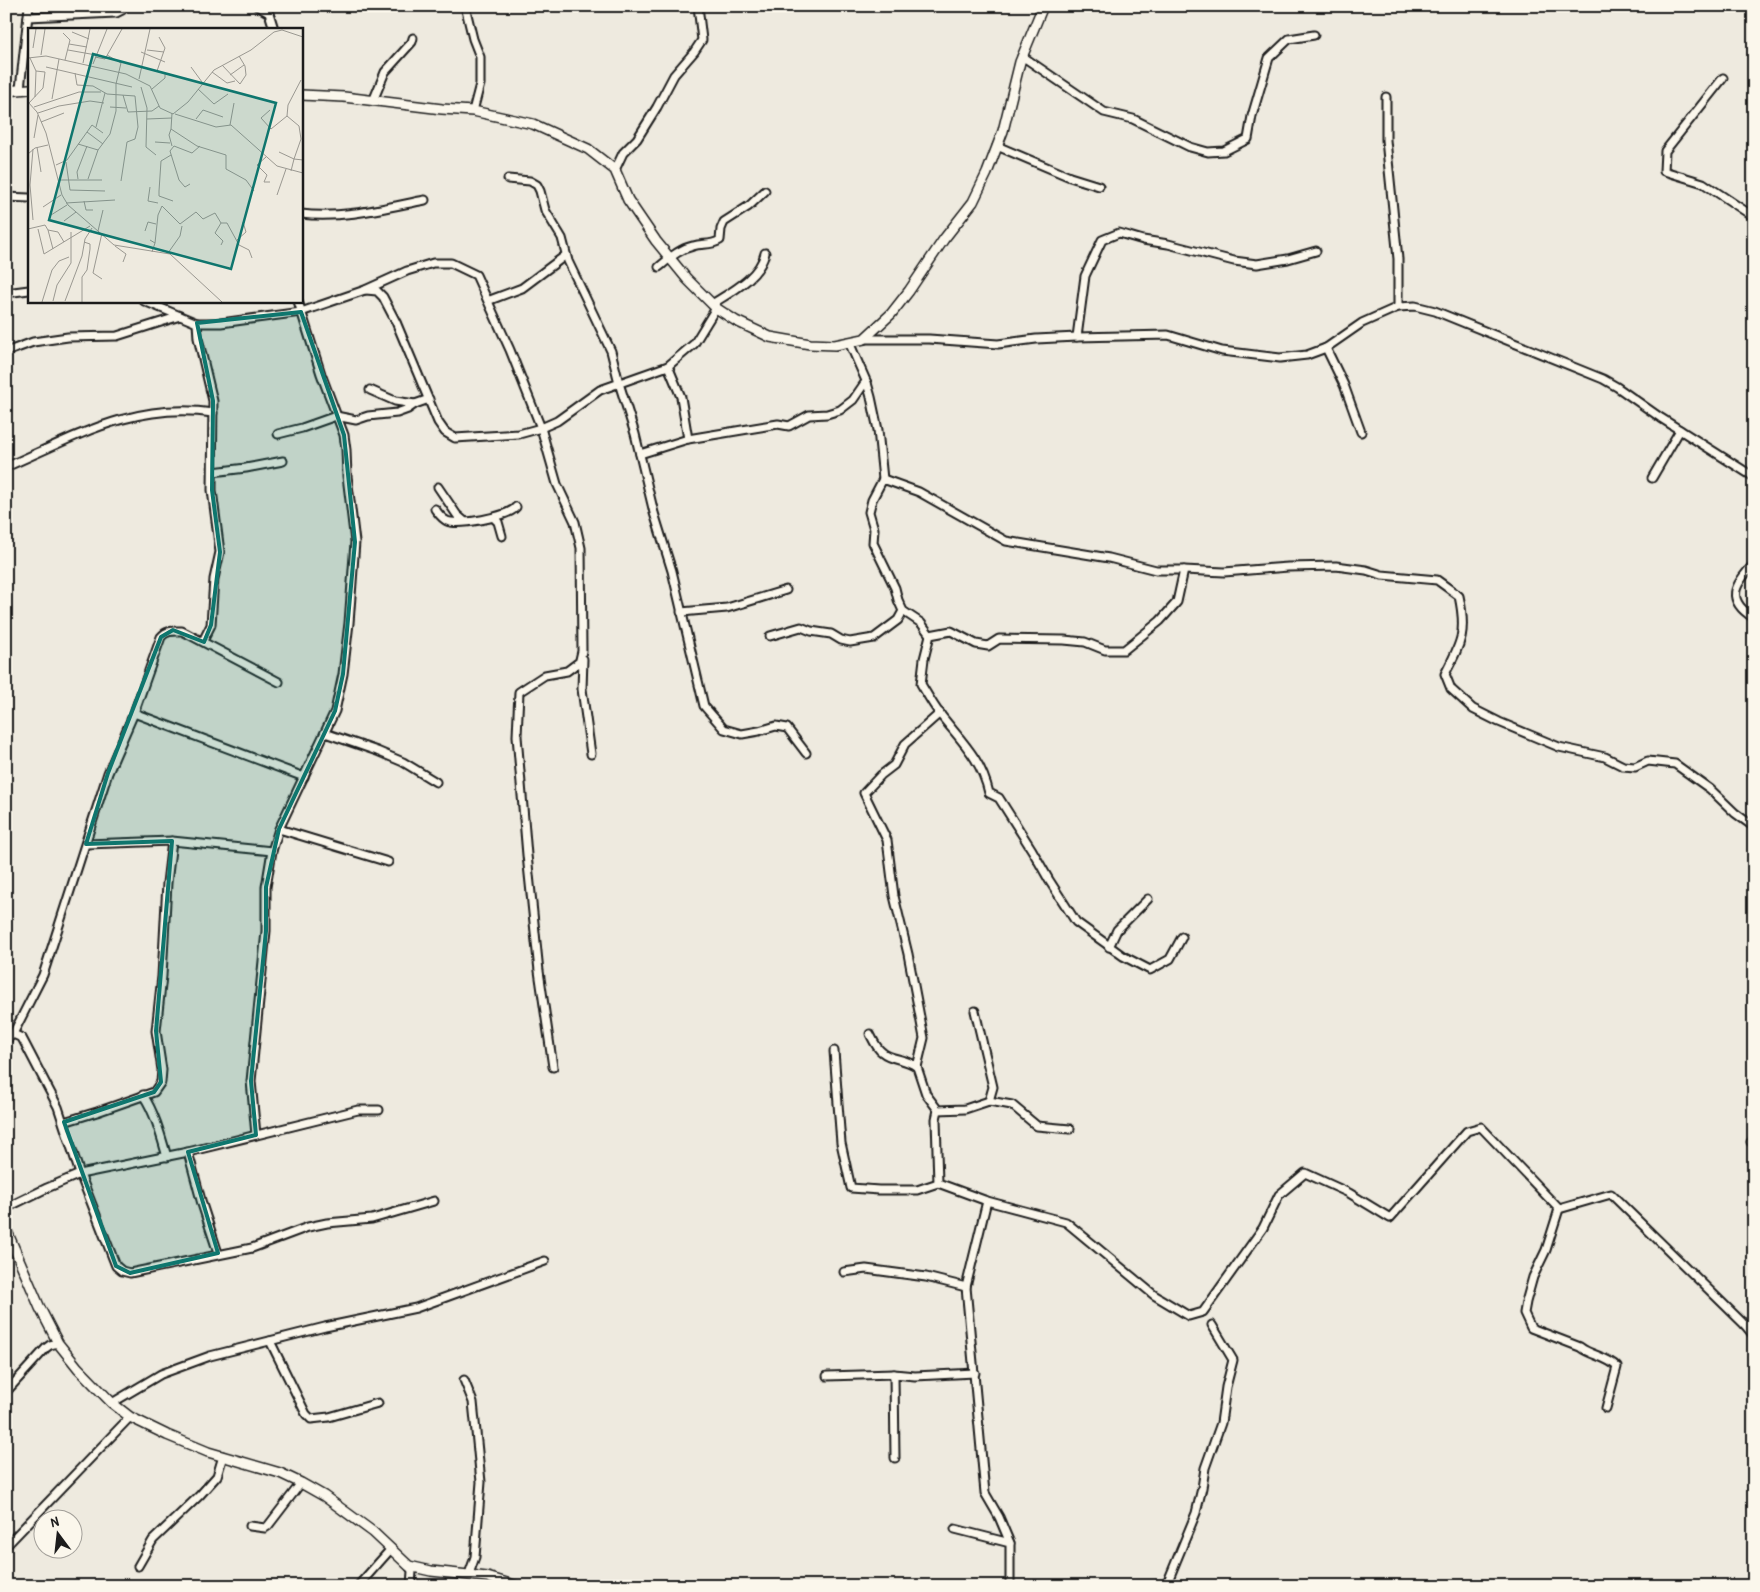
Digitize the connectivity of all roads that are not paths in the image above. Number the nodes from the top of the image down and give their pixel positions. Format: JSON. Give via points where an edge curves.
{"nodes":[{"id":1,"x":29,"y":6,"type":"edge"},
{"id":2,"x":124,"y":6,"type":"edge"},
{"id":3,"x":257,"y":6,"type":"edge"},
{"id":4,"x":465,"y":6,"type":"edge"},
{"id":5,"x":698,"y":6,"type":"edge"},
{"id":6,"x":1043,"y":6,"type":"edge"},
{"id":7,"x":28,"y":17,"type":"junction"},
{"id":8,"x":274,"y":28,"type":"edge"},
{"id":9,"x":1314,"y":34,"type":"dead end"},
{"id":10,"x":413,"y":38,"type":"dead end"},
{"id":11,"x":1022,"y":56,"type":"junction"},
{"id":12,"x":1723,"y":78,"type":"dead end"},
{"id":13,"x":25,"y":89,"type":"edge"},
{"id":14,"x":6,"y":91,"type":"edge"},
{"id":15,"x":302,"y":95,"type":"edge"},
{"id":16,"x":1386,"y":98,"type":"dead end"},
{"id":17,"x":373,"y":101,"type":"junction"},
{"id":18,"x":473,"y":111,"type":"junction"},
{"id":19,"x":997,"y":146,"type":"junction"},
{"id":20,"x":615,"y":170,"type":"junction"},
{"id":21,"x":508,"y":179,"type":"dead end"},
{"id":22,"x":1099,"y":186,"type":"dead end"},
{"id":23,"x":764,"y":191,"type":"dead end"},
{"id":24,"x":6,"y":198,"type":"edge"},
{"id":25,"x":28,"y":198,"type":"edge"},
{"id":26,"x":425,"y":200,"type":"dead end"},
{"id":27,"x":302,"y":214,"type":"edge"},
{"id":28,"x":1754,"y":217,"type":"edge"},
{"id":29,"x":1316,"y":251,"type":"dead end"},
{"id":30,"x":765,"y":254,"type":"dead end"},
{"id":31,"x":566,"y":255,"type":"junction"},
{"id":32,"x":670,"y":257,"type":"junction"},
{"id":33,"x":659,"y":267,"type":"dead end"},
{"id":34,"x":28,"y":290,"type":"edge"},
{"id":35,"x":365,"y":290,"type":"junction"},
{"id":36,"x":6,"y":293,"type":"edge"},
{"id":37,"x":490,"y":300,"type":"dead end"},
{"id":38,"x":146,"y":302,"type":"edge"},
{"id":39,"x":298,"y":302,"type":"edge"},
{"id":40,"x":714,"y":306,"type":"junction"},
{"id":41,"x":1398,"y":307,"type":"junction"},
{"id":42,"x":301,"y":312,"type":"junction"},
{"id":43,"x":180,"y":316,"type":"junction"},
{"id":44,"x":197,"y":323,"type":"junction"},
{"id":45,"x":1078,"y":337,"type":"junction"},
{"id":46,"x":864,"y":339,"type":"junction"},
{"id":47,"x":849,"y":342,"type":"junction"},
{"id":48,"x":1326,"y":348,"type":"junction"},
{"id":49,"x":6,"y":352,"type":"edge"},
{"id":50,"x":668,"y":366,"type":"junction"},
{"id":51,"x":619,"y":383,"type":"junction"},
{"id":52,"x":867,"y":383,"type":"junction"},
{"id":53,"x":370,"y":390,"type":"dead end"},
{"id":54,"x":429,"y":399,"type":"junction"},
{"id":55,"x":416,"y":404,"type":"junction"},
{"id":56,"x":213,"y":413,"type":"junction"},
{"id":57,"x":336,"y":416,"type":"junction"},
{"id":58,"x":541,"y":428,"type":"junction"},
{"id":59,"x":1680,"y":430,"type":"junction"},
{"id":60,"x":1361,"y":432,"type":"dead end"},
{"id":61,"x":278,"y":434,"type":"dead end"},
{"id":62,"x":688,"y":440,"type":"junction"},
{"id":63,"x":640,"y":454,"type":"junction"},
{"id":64,"x":283,"y":460,"type":"dead end"},
{"id":65,"x":6,"y":467,"type":"edge"},
{"id":66,"x":212,"y":472,"type":"junction"},
{"id":67,"x":1754,"y":477,"type":"edge"},
{"id":68,"x":1652,"y":478,"type":"dead end"},
{"id":69,"x":883,"y":480,"type":"junction"},
{"id":70,"x":438,"y":487,"type":"dead end"},
{"id":71,"x":516,"y":507,"type":"dead end"},
{"id":72,"x":435,"y":509,"type":"dead end"},
{"id":73,"x":494,"y":518,"type":"junction"},
{"id":74,"x":464,"y":521,"type":"junction"},
{"id":75,"x":502,"y":536,"type":"dead end"},
{"id":76,"x":1754,"y":564,"type":"edge"},
{"id":77,"x":1184,"y":570,"type":"junction"},
{"id":78,"x":786,"y":590,"type":"dead end"},
{"id":79,"x":903,"y":611,"type":"junction"},
{"id":80,"x":681,"y":612,"type":"junction"},
{"id":81,"x":1754,"y":618,"type":"edge"},
{"id":82,"x":930,"y":635,"type":"junction"},
{"id":83,"x":770,"y":636,"type":"dead end"},
{"id":84,"x":203,"y":641,"type":"junction"},
{"id":85,"x":582,"y":651,"type":"junction"},
{"id":86,"x":280,"y":682,"type":"dead end"},
{"id":87,"x":134,"y":713,"type":"junction"},
{"id":88,"x":940,"y":714,"type":"junction"},
{"id":89,"x":324,"y":733,"type":"junction"},
{"id":90,"x":806,"y":753,"type":"dead end"},
{"id":91,"x":591,"y":754,"type":"dead end"},
{"id":92,"x":304,"y":778,"type":"junction"},
{"id":93,"x":436,"y":782,"type":"dead end"},
{"id":94,"x":1754,"y":827,"type":"edge"},
{"id":95,"x":280,"y":829,"type":"junction"},
{"id":96,"x":172,"y":841,"type":"junction"},
{"id":97,"x":86,"y":844,"type":"junction"},
{"id":98,"x":272,"y":850,"type":"junction"},
{"id":99,"x":388,"y":862,"type":"dead end"},
{"id":100,"x":1148,"y":899,"type":"dead end"},
{"id":101,"x":1182,"y":936,"type":"dead end"},
{"id":102,"x":1109,"y":947,"type":"junction"},
{"id":103,"x":975,"y":1011,"type":"dead end"},
{"id":104,"x":13,"y":1034,"type":"junction"},
{"id":105,"x":870,"y":1034,"type":"dead end"},
{"id":106,"x":6,"y":1040,"type":"edge"},
{"id":107,"x":834,"y":1051,"type":"dead end"},
{"id":108,"x":553,"y":1067,"type":"dead end"},
{"id":109,"x":917,"y":1067,"type":"junction"},
{"id":110,"x":143,"y":1095,"type":"junction"},
{"id":111,"x":989,"y":1102,"type":"junction"},
{"id":112,"x":380,"y":1110,"type":"dead end"},
{"id":113,"x":938,"y":1110,"type":"junction"},
{"id":114,"x":64,"y":1122,"type":"junction"},
{"id":115,"x":1070,"y":1130,"type":"dead end"},
{"id":116,"x":256,"y":1135,"type":"junction"},
{"id":117,"x":188,"y":1152,"type":"junction"},
{"id":118,"x":167,"y":1157,"type":"junction"},
{"id":119,"x":80,"y":1174,"type":"junction"},
{"id":120,"x":938,"y":1183,"type":"junction"},
{"id":121,"x":434,"y":1201,"type":"dead end"},
{"id":122,"x":987,"y":1201,"type":"junction"},
{"id":123,"x":6,"y":1208,"type":"edge"},
{"id":124,"x":1559,"y":1209,"type":"junction"},
{"id":125,"x":6,"y":1229,"type":"edge"},
{"id":126,"x":218,"y":1253,"type":"junction"},
{"id":127,"x":545,"y":1261,"type":"dead end"},
{"id":128,"x":844,"y":1272,"type":"dead end"},
{"id":129,"x":966,"y":1287,"type":"junction"},
{"id":130,"x":1754,"y":1317,"type":"edge"},
{"id":131,"x":1212,"y":1325,"type":"dead end"},
{"id":132,"x":1745,"y":1325,"type":"junction"},
{"id":133,"x":1754,"y":1336,"type":"edge"},
{"id":134,"x":270,"y":1341,"type":"junction"},
{"id":135,"x":58,"y":1343,"type":"junction"},
{"id":136,"x":975,"y":1373,"type":"junction"},
{"id":137,"x":894,"y":1374,"type":"junction"},
{"id":138,"x":827,"y":1376,"type":"dead end"},
{"id":139,"x":464,"y":1380,"type":"dead end"},
{"id":140,"x":6,"y":1392,"type":"edge"},
{"id":141,"x":112,"y":1403,"type":"junction"},
{"id":142,"x":378,"y":1403,"type":"dead end"},
{"id":143,"x":1606,"y":1408,"type":"dead end"},
{"id":144,"x":130,"y":1417,"type":"junction"},
{"id":145,"x":223,"y":1456,"type":"junction"},
{"id":146,"x":895,"y":1458,"type":"dead end"},
{"id":147,"x":301,"y":1483,"type":"junction"},
{"id":148,"x":250,"y":1526,"type":"dead end"},
{"id":149,"x":955,"y":1529,"type":"dead end"},
{"id":150,"x":1010,"y":1543,"type":"junction"},
{"id":151,"x":8,"y":1544,"type":"dead end"},
{"id":152,"x":390,"y":1550,"type":"junction"},
{"id":153,"x":138,"y":1566,"type":"dead end"},
{"id":154,"x":409,"y":1566,"type":"junction"},
{"id":155,"x":469,"y":1574,"type":"junction"},
{"id":156,"x":515,"y":1585,"type":"edge"},
{"id":157,"x":358,"y":1586,"type":"edge"},
{"id":158,"x":411,"y":1586,"type":"edge"},
{"id":159,"x":1010,"y":1586,"type":"edge"},
{"id":160,"x":1166,"y":1586,"type":"edge"}],
"edges":[{"from":1,"to":7,"type":"street"},
{"from":2,"to":7,"type":"street","via":[[116,13]]},
{"from":3,"to":8,"type":"street","via":[[269,13]]},
{"from":4,"to":18,"type":"street","via":[[480,57],[480,84]]},
{"from":5,"to":20,"type":"street","via":[[702,40],[674,75]]},
{"from":6,"to":11,"type":"street"},
{"from":7,"to":13,"type":"street"},
{"from":9,"to":11,"type":"street","via":[[1289,39],[1269,58],[1248,139],[1224,150],[1208,152],[1190,147],[1133,119],[1104,112]]},
{"from":10,"to":17,"type":"street","via":[[386,72]]},
{"from":11,"to":19,"type":"street"},
{"from":12,"to":28,"type":"street","via":[[1665,151],[1664,171],[1703,183]]},
{"from":13,"to":14,"type":"street"},
{"from":15,"to":17,"type":"street"},
{"from":16,"to":41,"type":"street","via":[[1386,140],[1398,259]]},
{"from":17,"to":18,"type":"street"},
{"from":18,"to":20,"type":"street","via":[[533,124],[588,148]]},
{"from":19,"to":22,"type":"street"},
{"from":19,"to":46,"type":"street","via":[[973,202],[891,314]]},
{"from":20,"to":32,"type":"street","via":[[628,200]]},
{"from":21,"to":31,"type":"street","via":[[537,185],[545,210],[562,238]]},
{"from":23,"to":32,"type":"street","via":[[749,206],[724,222],[720,240],[714,244],[695,245]]},
{"from":24,"to":25,"type":"street"},
{"from":26,"to":27,"type":"street","via":[[344,214]]},
{"from":29,"to":45,"type":"street","via":[[1288,260],[1257,264],[1119,233],[1102,240],[1085,276]]},
{"from":30,"to":40,"type":"street","via":[[759,269]]},
{"from":31,"to":37,"type":"street","via":[[522,288]]},
{"from":31,"to":51,"type":"street","via":[[611,351]]},
{"from":32,"to":33,"type":"street"},
{"from":32,"to":40,"type":"street"},
{"from":34,"to":36,"type":"street"},
{"from":35,"to":42,"type":"street"},
{"from":35,"to":54,"type":"street","via":[[377,291],[383,297]]},
{"from":35,"to":58,"type":"street","via":[[434,263],[451,263],[476,275]]},
{"from":38,"to":43,"type":"street"},
{"from":39,"to":42,"type":"street"},
{"from":40,"to":47,"type":"street","via":[[770,337],[810,344]]},
{"from":40,"to":50,"type":"street","via":[[694,344]]},
{"from":41,"to":48,"type":"street","via":[[1362,323]]},
{"from":41,"to":59,"type":"street","via":[[1435,310],[1603,379]]},
{"from":42,"to":44,"type":"street"},
{"from":42,"to":57,"type":"street"},
{"from":43,"to":44,"type":"street"},
{"from":43,"to":49,"type":"street","via":[[117,336],[33,342]]},
{"from":44,"to":56,"type":"street"},
{"from":45,"to":46,"type":"street","via":[[998,344]]},
{"from":45,"to":48,"type":"street","via":[[1168,335],[1222,351],[1280,358],[1307,355]]},
{"from":46,"to":47,"type":"street"},
{"from":47,"to":52,"type":"street"},
{"from":48,"to":60,"type":"street"},
{"from":50,"to":51,"type":"street"},
{"from":50,"to":62,"type":"street","via":[[681,396]]},
{"from":51,"to":58,"type":"street","via":[[600,390],[557,421]]},
{"from":51,"to":63,"type":"street"},
{"from":52,"to":62,"type":"street","via":[[840,410],[809,416],[789,426],[778,424]]},
{"from":52,"to":69,"type":"street","via":[[878,430]]},
{"from":53,"to":55,"type":"street","via":[[395,401]]},
{"from":54,"to":55,"type":"street"},
{"from":54,"to":58,"type":"street","via":[[438,422],[455,438],[519,434]]},
{"from":55,"to":57,"type":"street","via":[[397,413],[356,420]]},
{"from":56,"to":65,"type":"street","via":[[166,410],[138,415],[90,430]]},
{"from":56,"to":66,"type":"street"},
{"from":57,"to":61,"type":"street"},
{"from":57,"to":89,"type":"street","via":[[344,435],[354,542],[343,674],[335,711]]},
{"from":58,"to":85,"type":"street","via":[[557,484],[575,522],[581,548]]},
{"from":59,"to":67,"type":"street"},
{"from":59,"to":68,"type":"street"},
{"from":62,"to":63,"type":"street"},
{"from":63,"to":80,"type":"street"},
{"from":64,"to":66,"type":"street"},
{"from":66,"to":84,"type":"street","via":[[220,552],[214,579],[211,625]]},
{"from":69,"to":77,"type":"street","via":[[919,492],[1006,541],[1109,558],[1156,570]]},
{"from":69,"to":79,"type":"street","via":[[869,512],[874,529],[873,543]]},
{"from":70,"to":74,"type":"street"},
{"from":71,"to":73,"type":"street"},
{"from":72,"to":74,"type":"street","via":[[448,521]]},
{"from":73,"to":74,"type":"street"},
{"from":73,"to":75,"type":"street"},
{"from":76,"to":81,"type":"street","via":[[1740,579],[1735,594],[1739,606]]},
{"from":77,"to":82,"type":"street","via":[[1177,602],[1160,621],[1124,650],[1105,650],[1085,642],[1064,640],[999,639],[988,646],[976,644],[950,631]]},
{"from":77,"to":94,"type":"street","via":[[1224,572],[1336,566],[1382,575],[1437,580],[1459,596],[1463,614],[1462,640],[1445,674],[1451,689],[1473,709],[1559,747],[1605,756],[1623,766],[1635,767],[1648,761],[1675,764]]},
{"from":78,"to":80,"type":"street","via":[[727,608]]},
{"from":79,"to":82,"type":"street","via":[[921,623]]},
{"from":79,"to":83,"type":"street","via":[[898,620],[874,638],[850,642],[801,627]]},
{"from":80,"to":90,"type":"street","via":[[704,706],[713,718],[724,730],[742,734],[776,726],[788,728]]},
{"from":82,"to":88,"type":"street","via":[[921,684]]},
{"from":84,"to":86,"type":"street"},
{"from":84,"to":87,"type":"street","via":[[182,631],[164,633]]},
{"from":85,"to":91,"type":"street","via":[[582,689]]},
{"from":85,"to":108,"type":"street","via":[[579,664],[545,675],[519,692],[518,704],[517,736],[527,855]]},
{"from":87,"to":92,"type":"street"},
{"from":87,"to":97,"type":"street","via":[[108,773]]},
{"from":88,"to":102,"type":"street","via":[[975,759],[989,794],[999,798],[1076,922]]},
{"from":88,"to":109,"type":"street","via":[[905,744],[894,765],[864,793],[887,840],[894,896],[924,1038]]},
{"from":89,"to":92,"type":"street"},
{"from":89,"to":93,"type":"street","via":[[394,759]]},
{"from":92,"to":95,"type":"street"},
{"from":95,"to":98,"type":"street"},
{"from":95,"to":99,"type":"street"},
{"from":96,"to":97,"type":"street"},
{"from":96,"to":98,"type":"street"},
{"from":96,"to":110,"type":"street","via":[[156,1031],[161,1082],[154,1092]]},
{"from":97,"to":104,"type":"street","via":[[43,975]]},
{"from":98,"to":116,"type":"street","via":[[266,886],[266,931],[251,1081]]},
{"from":100,"to":102,"type":"street","via":[[1116,930]]},
{"from":101,"to":102,"type":"street","via":[[1170,959],[1150,970]]},
{"from":103,"to":111,"type":"street","via":[[993,1087]]},
{"from":104,"to":106,"type":"street"},
{"from":104,"to":114,"type":"street","via":[[22,1038]]},
{"from":105,"to":109,"type":"street","via":[[881,1052],[910,1061]]},
{"from":107,"to":120,"type":"street","via":[[841,1143],[851,1188],[918,1190]]},
{"from":109,"to":113,"type":"street","via":[[926,1094]]},
{"from":110,"to":114,"type":"street"},
{"from":110,"to":118,"type":"street"},
{"from":111,"to":113,"type":"street","via":[[965,1109]]},
{"from":111,"to":115,"type":"street","via":[[1012,1105],[1037,1126]]},
{"from":112,"to":116,"type":"street","via":[[358,1110]]},
{"from":113,"to":120,"type":"street"},
{"from":114,"to":119,"type":"street"},
{"from":116,"to":117,"type":"street"},
{"from":117,"to":118,"type":"street"},
{"from":117,"to":126,"type":"street"},
{"from":118,"to":119,"type":"street"},
{"from":119,"to":123,"type":"street"},
{"from":119,"to":126,"type":"street","via":[[116,1266],[122,1271],[130,1273]]},
{"from":120,"to":122,"type":"street"},
{"from":121,"to":126,"type":"street","via":[[372,1219],[308,1227],[252,1248]]},
{"from":122,"to":124,"type":"street","via":[[1066,1222],[1154,1295],[1189,1316],[1203,1312],[1263,1228],[1279,1195],[1305,1173],[1349,1193],[1390,1218],[1467,1131],[1481,1127]]},
{"from":122,"to":129,"type":"street"},
{"from":124,"to":132,"type":"street","via":[[1611,1194]]},
{"from":124,"to":143,"type":"street","via":[[1533,1277],[1524,1313],[1530,1328],[1612,1361],[1617,1367]]},
{"from":125,"to":135,"type":"street"},
{"from":127,"to":134,"type":"street","via":[[416,1308]]},
{"from":128,"to":129,"type":"street","via":[[866,1269],[926,1277]]},
{"from":129,"to":136,"type":"street"},
{"from":130,"to":132,"type":"street"},
{"from":131,"to":160,"type":"street","via":[[1233,1360],[1221,1423],[1204,1468],[1196,1513]]},
{"from":132,"to":133,"type":"street"},
{"from":134,"to":141,"type":"street","via":[[210,1356],[161,1374]]},
{"from":134,"to":142,"type":"street","via":[[311,1419]]},
{"from":135,"to":140,"type":"street","via":[[46,1348]]},
{"from":135,"to":141,"type":"street"},
{"from":136,"to":137,"type":"street"},
{"from":136,"to":150,"type":"street","via":[[985,1493]]},
{"from":137,"to":138,"type":"street"},
{"from":137,"to":146,"type":"street"},
{"from":139,"to":155,"type":"street","via":[[473,1402],[481,1482],[475,1557]]},
{"from":141,"to":144,"type":"street"},
{"from":144,"to":145,"type":"street"},
{"from":144,"to":151,"type":"street"},
{"from":145,"to":147,"type":"street","via":[[280,1473]]},
{"from":145,"to":153,"type":"street","via":[[217,1476],[153,1540]]},
{"from":147,"to":148,"type":"street","via":[[268,1526]]},
{"from":147,"to":152,"type":"street","via":[[373,1532]]},
{"from":149,"to":150,"type":"street"},
{"from":150,"to":159,"type":"street"},
{"from":152,"to":154,"type":"street"},
{"from":152,"to":157,"type":"street"},
{"from":154,"to":155,"type":"street","via":[[430,1572]]},
{"from":154,"to":158,"type":"street"},
{"from":155,"to":156,"type":"street"}]}
